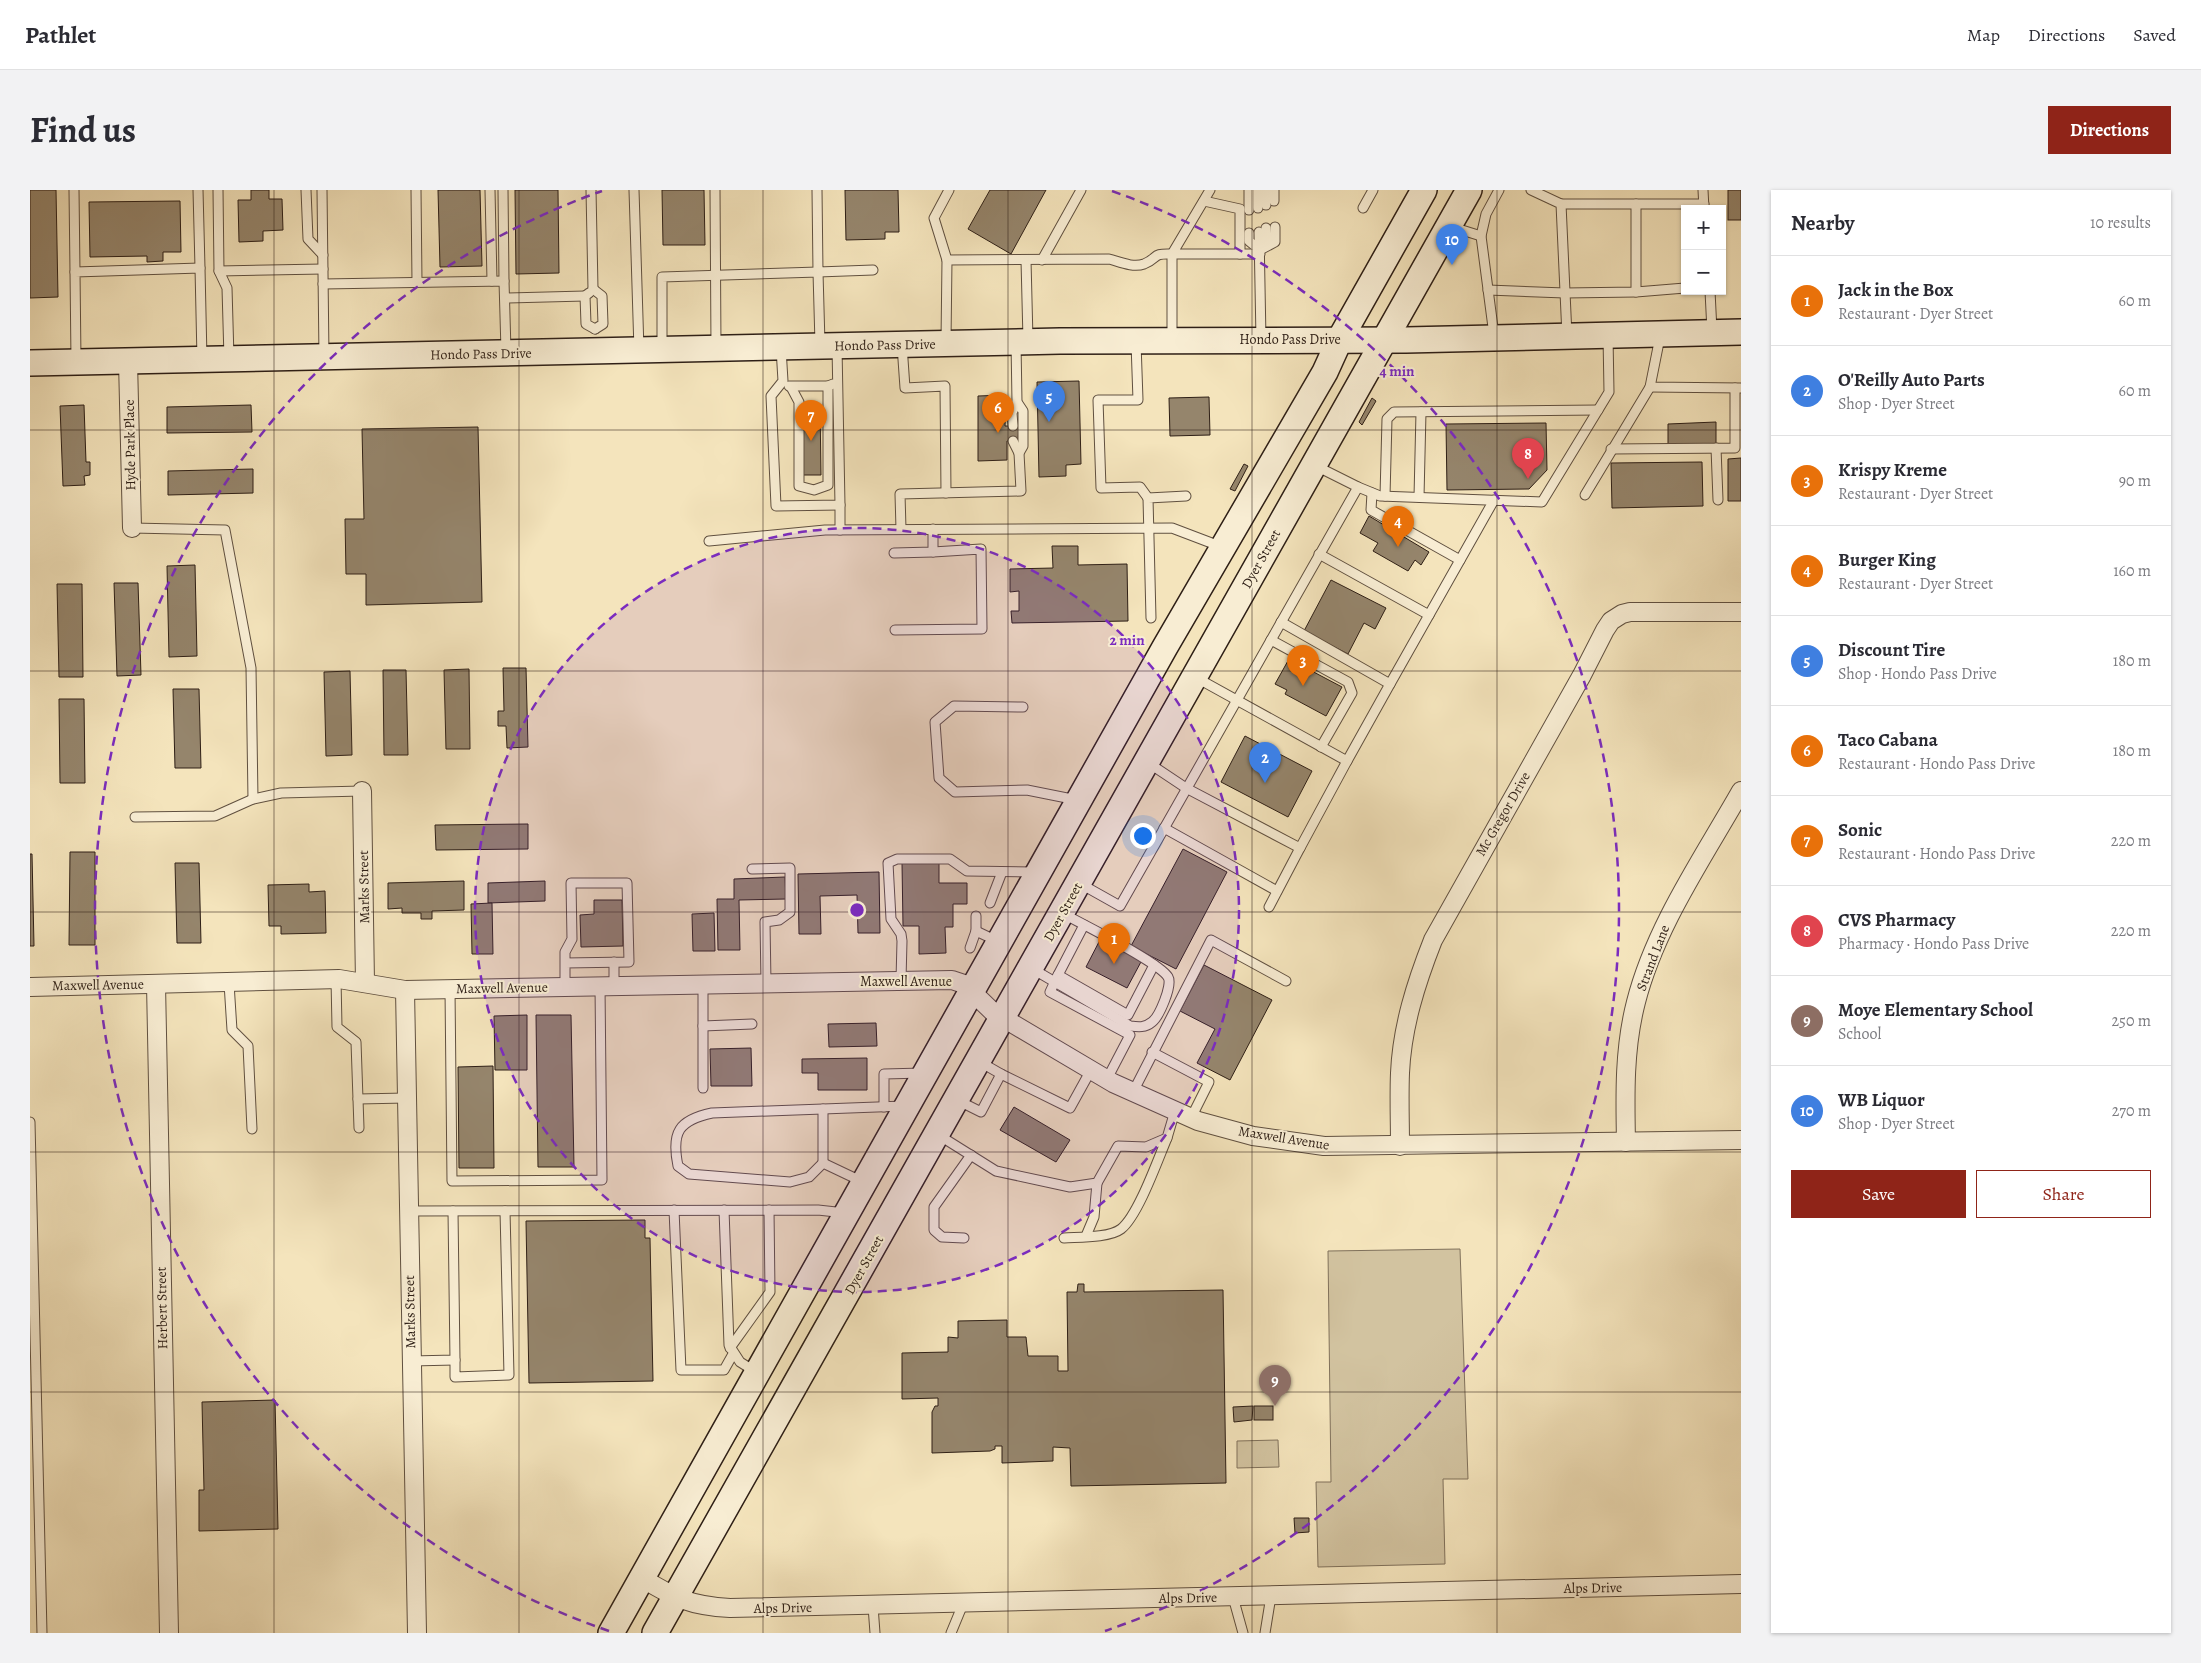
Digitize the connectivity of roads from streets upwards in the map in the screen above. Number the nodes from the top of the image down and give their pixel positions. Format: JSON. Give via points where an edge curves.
{"nodes":[{"id":1,"x":1424,"y":190,"type":"edge"},
{"id":2,"x":1469,"y":190,"type":"edge"},
{"id":3,"x":1741,"y":332,"type":"edge"},
{"id":4,"x":1340,"y":339,"type":"junction"},
{"id":5,"x":1384,"y":340,"type":"junction"},
{"id":6,"x":128,"y":361,"type":"junction"},
{"id":7,"x":30,"y":364,"type":"edge"},
{"id":8,"x":132,"y":528,"type":"road end"},
{"id":9,"x":1741,"y":612,"type":"edge"},
{"id":10,"x":1165,"y":648,"type":"junction"},
{"id":11,"x":1197,"y":673,"type":"junction"},
{"id":12,"x":362,"y":791,"type":"road end"},
{"id":13,"x":1741,"y":791,"type":"edge"},
{"id":14,"x":365,"y":983,"type":"junction"},
{"id":15,"x":156,"y":984,"type":"junction"},
{"id":16,"x":30,"y":986,"type":"edge"},
{"id":17,"x":405,"y":990,"type":"junction"},
{"id":18,"x":972,"y":990,"type":"junction"},
{"id":19,"x":1002,"y":1018,"type":"junction"},
{"id":20,"x":1741,"y":1140,"type":"edge"},
{"id":21,"x":1626,"y":1142,"type":"junction"},
{"id":22,"x":1400,"y":1146,"type":"junction"},
{"id":23,"x":754,"y":1377,"type":"junction"},
{"id":24,"x":786,"y":1402,"type":"junction"},
{"id":25,"x":642,"y":1578,"type":"junction"},
{"id":26,"x":1741,"y":1584,"type":"edge"},
{"id":27,"x":675,"y":1598,"type":"junction"},
{"id":28,"x":169,"y":1633,"type":"edge"},
{"id":29,"x":416,"y":1633,"type":"edge"},
{"id":30,"x":611,"y":1633,"type":"edge"},
{"id":31,"x":655,"y":1633,"type":"edge"}],
"edges":[{"from":1,"to":4,"type":"main road"},
{"from":2,"to":5,"type":"main road","name":"Dyer Street"},
{"from":3,"to":5,"type":"main road","name":"Hondo Pass Drive"},
{"from":4,"to":5,"type":"main road","name":"Hondo Pass Drive"},
{"from":4,"to":6,"type":"main road","name":"Hondo Pass Drive","via":[[1136,340],[651,351],[596,341],[506,354]]},
{"from":4,"to":10,"type":"main road","via":[[1325,372]]},
{"from":5,"to":11,"type":"main road","name":"Dyer Street"},
{"from":6,"to":7,"type":"main road","name":"Hondo Pass Drive"},
{"from":6,"to":8,"type":"street","name":"Hyde Park Place"},
{"from":9,"to":22,"type":"street","name":"Mc Gregor Drive","via":[[1630,612],[1611,621],[1605,630],[1433,940],[1420,972],[1403,1041]]},
{"from":10,"to":11,"type":"main road"},
{"from":10,"to":18,"type":"main road"},
{"from":11,"to":19,"type":"main road","name":"Dyer Street"},
{"from":12,"to":14,"type":"street","name":"Marks Street"},
{"from":13,"to":21,"type":"street","name":"Strand Lane","via":[[1682,893],[1649,960],[1629,1038],[1625,1074]]},
{"from":14,"to":15,"type":"street","name":"Maxwell Avenue","via":[[336,979]]},
{"from":14,"to":17,"type":"street","name":"Maxwell Avenue"},
{"from":15,"to":16,"type":"street","name":"Maxwell Avenue"},
{"from":15,"to":28,"type":"street","name":"Herbert Street"},
{"from":17,"to":18,"type":"street","name":"Maxwell Avenue","via":[[952,980]]},
{"from":17,"to":29,"type":"street","name":"Marks Street"},
{"from":18,"to":19,"type":"street","name":"Maxwell Avenue","via":[[987,1008]]},
{"from":18,"to":23,"type":"main road","via":[[926,1073],[896,1106],[864,1183]]},
{"from":19,"to":22,"type":"street","name":"Maxwell Avenue","via":[[1107,1079],[1183,1115],[1253,1136],[1324,1146]]},
{"from":19,"to":24,"type":"main road","name":"Dyer Street"},
{"from":20,"to":21,"type":"street","name":"Maxwell Avenue"},
{"from":21,"to":22,"type":"street","name":"Maxwell Avenue"},
{"from":23,"to":24,"type":"main road"},
{"from":23,"to":25,"type":"main road"},
{"from":24,"to":27,"type":"main road","name":"Dyer Street"},
{"from":25,"to":27,"type":"street","name":"Alps Drive"},
{"from":25,"to":30,"type":"main road"},
{"from":26,"to":27,"type":"street","name":"Alps Drive","via":[[730,1608]]},
{"from":27,"to":31,"type":"main road","name":"Dyer Street"}]}
